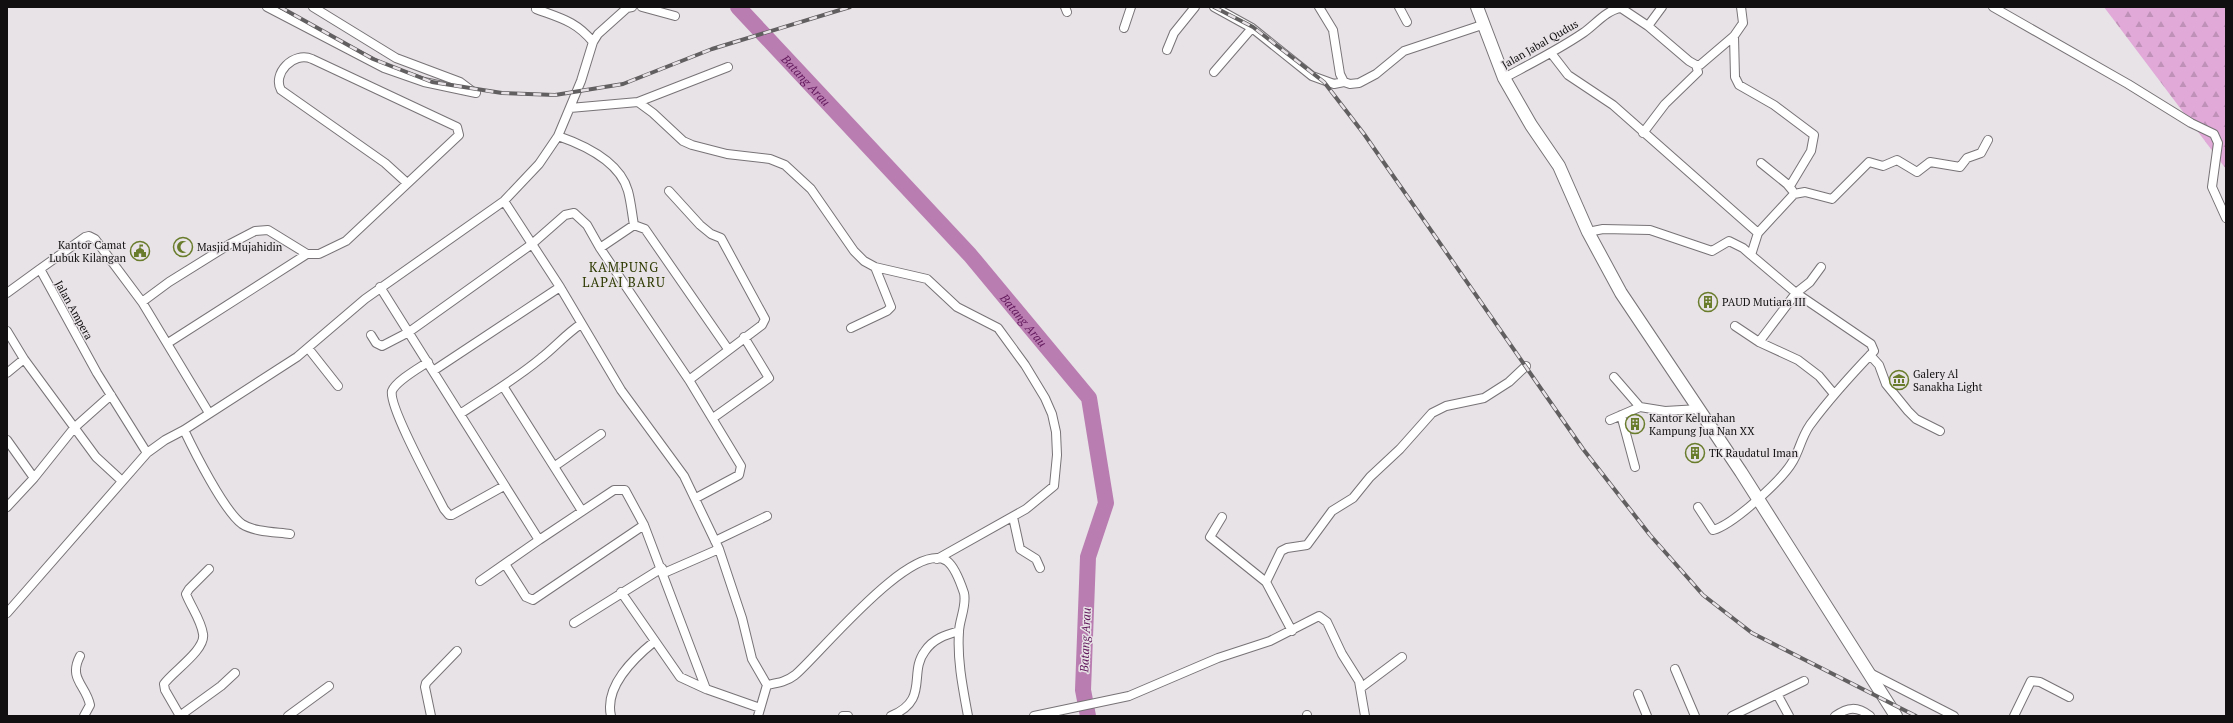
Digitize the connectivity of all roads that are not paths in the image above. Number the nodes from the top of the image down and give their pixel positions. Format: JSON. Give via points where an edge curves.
{"nodes":[{"id":1,"x":267,"y":7,"type":"edge"},
{"id":2,"x":313,"y":7,"type":"edge"},
{"id":3,"x":629,"y":7,"type":"edge"},
{"id":4,"x":642,"y":7,"type":"edge"},
{"id":5,"x":1131,"y":7,"type":"edge"},
{"id":6,"x":1195,"y":7,"type":"edge"},
{"id":7,"x":1214,"y":7,"type":"edge"},
{"id":8,"x":1319,"y":7,"type":"edge"},
{"id":9,"x":1399,"y":7,"type":"edge"},
{"id":10,"x":1477,"y":7,"type":"edge"},
{"id":11,"x":1662,"y":7,"type":"edge"},
{"id":12,"x":1741,"y":7,"type":"edge"},
{"id":13,"x":1993,"y":7,"type":"edge"},
{"id":14,"x":536,"y":9,"type":"dead end"},
{"id":15,"x":675,"y":16,"type":"dead end"},
{"id":16,"x":1407,"y":22,"type":"dead end"},
{"id":17,"x":1482,"y":25,"type":"junction"},
{"id":18,"x":1648,"y":26,"type":"junction"},
{"id":19,"x":1124,"y":28,"type":"dead end"},
{"id":20,"x":1252,"y":28,"type":"junction"},
{"id":21,"x":1734,"y":36,"type":"junction"},
{"id":22,"x":593,"y":42,"type":"junction"},
{"id":23,"x":1167,"y":50,"type":"dead end"},
{"id":24,"x":1551,"y":53,"type":"junction"},
{"id":25,"x":1696,"y":65,"type":"junction"},
{"id":26,"x":728,"y":67,"type":"dead end"},
{"id":27,"x":1214,"y":72,"type":"dead end"},
{"id":28,"x":1504,"y":78,"type":"junction"},
{"id":29,"x":1344,"y":82,"type":"junction"},
{"id":30,"x":638,"y":102,"type":"junction"},
{"id":31,"x":570,"y":108,"type":"junction"},
{"id":32,"x":1643,"y":132,"type":"junction"},
{"id":33,"x":558,"y":136,"type":"junction"},
{"id":34,"x":1988,"y":140,"type":"dead end"},
{"id":35,"x":1761,"y":163,"type":"dead end"},
{"id":36,"x":407,"y":183,"type":"junction"},
{"id":37,"x":1790,"y":186,"type":"junction"},
{"id":38,"x":669,"y":191,"type":"dead end"},
{"id":39,"x":1794,"y":194,"type":"junction"},
{"id":40,"x":504,"y":201,"type":"junction"},
{"id":41,"x":2226,"y":218,"type":"edge"},
{"id":42,"x":634,"y":225,"type":"junction"},
{"id":43,"x":1588,"y":232,"type":"junction"},
{"id":44,"x":1758,"y":234,"type":"junction"},
{"id":45,"x":532,"y":244,"type":"junction"},
{"id":46,"x":600,"y":248,"type":"junction"},
{"id":47,"x":307,"y":254,"type":"junction"},
{"id":48,"x":1751,"y":255,"type":"junction"},
{"id":49,"x":874,"y":267,"type":"junction"},
{"id":50,"x":1821,"y":267,"type":"dead end"},
{"id":51,"x":40,"y":269,"type":"junction"},
{"id":52,"x":380,"y":287,"type":"junction"},
{"id":53,"x":560,"y":287,"type":"junction"},
{"id":54,"x":7,"y":293,"type":"edge"},
{"id":55,"x":1796,"y":293,"type":"junction"},
{"id":56,"x":142,"y":302,"type":"junction"},
{"id":57,"x":581,"y":324,"type":"junction"},
{"id":58,"x":1735,"y":326,"type":"dead end"},
{"id":59,"x":851,"y":328,"type":"dead end"},
{"id":60,"x":7,"y":331,"type":"edge"},
{"id":61,"x":409,"y":332,"type":"junction"},
{"id":62,"x":371,"y":335,"type":"dead end"},
{"id":63,"x":744,"y":337,"type":"junction"},
{"id":64,"x":1760,"y":342,"type":"junction"},
{"id":65,"x":168,"y":343,"type":"junction"},
{"id":66,"x":308,"y":348,"type":"junction"},
{"id":67,"x":728,"y":349,"type":"junction"},
{"id":68,"x":1870,"y":355,"type":"junction"},
{"id":69,"x":24,"y":359,"type":"junction"},
{"id":70,"x":428,"y":362,"type":"junction"},
{"id":71,"x":1526,"y":366,"type":"dead end"},
{"id":72,"x":433,"y":371,"type":"junction"},
{"id":73,"x":7,"y":373,"type":"edge"},
{"id":74,"x":1614,"y":377,"type":"dead end"},
{"id":75,"x":689,"y":380,"type":"junction"},
{"id":76,"x":338,"y":386,"type":"dead end"},
{"id":77,"x":503,"y":386,"type":"junction"},
{"id":78,"x":1834,"y":394,"type":"junction"},
{"id":79,"x":111,"y":395,"type":"junction"},
{"id":80,"x":1640,"y":407,"type":"junction"},
{"id":81,"x":1699,"y":410,"type":"junction"},
{"id":82,"x":209,"y":414,"type":"junction"},
{"id":83,"x":460,"y":414,"type":"junction"},
{"id":84,"x":1621,"y":415,"type":"junction"},
{"id":85,"x":713,"y":418,"type":"junction"},
{"id":86,"x":1610,"y":420,"type":"dead end"},
{"id":87,"x":74,"y":428,"type":"junction"},
{"id":88,"x":184,"y":430,"type":"junction"},
{"id":89,"x":1940,"y":431,"type":"dead end"},
{"id":90,"x":601,"y":434,"type":"dead end"},
{"id":91,"x":7,"y":440,"type":"edge"},
{"id":92,"x":147,"y":453,"type":"junction"},
{"id":93,"x":554,"y":466,"type":"junction"},
{"id":94,"x":1635,"y":467,"type":"dead end"},
{"id":95,"x":34,"y":478,"type":"junction"},
{"id":96,"x":122,"y":481,"type":"junction"},
{"id":97,"x":504,"y":486,"type":"junction"},
{"id":98,"x":696,"y":498,"type":"junction"},
{"id":99,"x":1756,"y":499,"type":"junction"},
{"id":100,"x":7,"y":507,"type":"edge"},
{"id":101,"x":1698,"y":507,"type":"dead end"},
{"id":102,"x":582,"y":511,"type":"junction"},
{"id":103,"x":767,"y":516,"type":"dead end"},
{"id":104,"x":1013,"y":516,"type":"junction"},
{"id":105,"x":1222,"y":517,"type":"dead end"},
{"id":106,"x":644,"y":525,"type":"junction"},
{"id":107,"x":290,"y":534,"type":"dead end"},
{"id":108,"x":539,"y":540,"type":"junction"},
{"id":109,"x":715,"y":541,"type":"junction"},
{"id":110,"x":719,"y":550,"type":"junction"},
{"id":111,"x":937,"y":559,"type":"junction"},
{"id":112,"x":505,"y":564,"type":"junction"},
{"id":113,"x":1040,"y":568,"type":"dead end"},
{"id":114,"x":209,"y":569,"type":"dead end"},
{"id":115,"x":663,"y":571,"type":"junction"},
{"id":116,"x":480,"y":581,"type":"dead end"},
{"id":117,"x":1266,"y":582,"type":"junction"},
{"id":118,"x":621,"y":592,"type":"junction"},
{"id":119,"x":7,"y":612,"type":"edge"},
{"id":120,"x":574,"y":623,"type":"dead end"},
{"id":121,"x":959,"y":630,"type":"junction"},
{"id":122,"x":1292,"y":631,"type":"junction"},
{"id":123,"x":655,"y":641,"type":"junction"},
{"id":124,"x":457,"y":651,"type":"dead end"},
{"id":125,"x":80,"y":656,"type":"dead end"},
{"id":126,"x":1402,"y":657,"type":"dead end"},
{"id":127,"x":1675,"y":669,"type":"dead end"},
{"id":128,"x":1867,"y":671,"type":"junction"},
{"id":129,"x":235,"y":673,"type":"dead end"},
{"id":130,"x":1804,"y":681,"type":"dead end"},
{"id":131,"x":767,"y":685,"type":"junction"},
{"id":132,"x":330,"y":686,"type":"dead end"},
{"id":133,"x":1362,"y":687,"type":"junction"},
{"id":134,"x":706,"y":689,"type":"junction"},
{"id":135,"x":1638,"y":694,"type":"dead end"},
{"id":136,"x":1777,"y":694,"type":"junction"},
{"id":137,"x":2069,"y":697,"type":"dead end"},
{"id":138,"x":759,"y":712,"type":"edge"},
{"id":139,"x":84,"y":716,"type":"edge"},
{"id":140,"x":181,"y":716,"type":"edge"},
{"id":141,"x":288,"y":716,"type":"edge"},
{"id":142,"x":431,"y":716,"type":"edge"},
{"id":143,"x":611,"y":716,"type":"edge"},
{"id":144,"x":843,"y":716,"type":"edge"},
{"id":145,"x":848,"y":716,"type":"edge"},
{"id":146,"x":891,"y":716,"type":"edge"},
{"id":147,"x":968,"y":716,"type":"edge"},
{"id":148,"x":1035,"y":716,"type":"edge"},
{"id":149,"x":1365,"y":716,"type":"edge"},
{"id":150,"x":1647,"y":716,"type":"edge"},
{"id":151,"x":1695,"y":716,"type":"edge"},
{"id":152,"x":1732,"y":716,"type":"edge"},
{"id":153,"x":1789,"y":716,"type":"edge"},
{"id":154,"x":1835,"y":716,"type":"edge"},
{"id":155,"x":1870,"y":716,"type":"edge"},
{"id":156,"x":1896,"y":716,"type":"edge"},
{"id":157,"x":1954,"y":716,"type":"edge"},
{"id":158,"x":2014,"y":716,"type":"edge"}],
"edges":[{"from":1,"to":2,"type":"street","via":[[384,68],[424,82],[476,93],[460,82],[396,58]]},
{"from":3,"to":22,"type":"street","via":[[598,34]]},
{"from":4,"to":15,"type":"street"},
{"from":5,"to":19,"type":"street"},
{"from":6,"to":23,"type":"street","via":[[1174,33]]},
{"from":7,"to":20,"type":"street"},
{"from":8,"to":29,"type":"street","via":[[1333,30],[1340,74]]},
{"from":9,"to":16,"type":"street"},
{"from":10,"to":17,"type":"street"},
{"from":11,"to":18,"type":"street"},
{"from":12,"to":21,"type":"street","via":[[1744,20]]},
{"from":13,"to":41,"type":"street","via":[[2214,134],[2218,143],[2212,187]]},
{"from":14,"to":22,"type":"street","via":[[569,20]]},
{"from":17,"to":28,"type":"street"},
{"from":17,"to":29,"type":"street","via":[[1404,51],[1376,74],[1359,83]]},
{"from":18,"to":24,"type":"street","name":"Jalan Jabal Qudus","via":[[1621,8],[1615,9]]},
{"from":18,"to":25,"type":"street","name":"Jalan Jabal Qudus"},
{"from":20,"to":27,"type":"street"},
{"from":20,"to":29,"type":"street","via":[[1315,78],[1334,84]]},
{"from":21,"to":25,"type":"street","via":[[1700,65]]},
{"from":21,"to":37,"type":"street","via":[[1735,77],[1739,85],[1774,105],[1814,135],[1811,151]]},
{"from":22,"to":31,"type":"street"},
{"from":24,"to":28,"type":"street","name":"Jalan Jabal Qudus"},
{"from":24,"to":32,"type":"street","via":[[1568,75],[1613,105]]},
{"from":25,"to":32,"type":"street","via":[[1698,72],[1665,104]]},
{"from":26,"to":30,"type":"street"},
{"from":28,"to":43,"type":"street","via":[[1531,125],[1559,166]]},
{"from":30,"to":31,"type":"street"},
{"from":30,"to":49,"type":"street","via":[[683,141],[692,145],[727,154],[770,159],[785,165],[811,189],[854,251]]},
{"from":31,"to":33,"type":"street"},
{"from":32,"to":44,"type":"street"},
{"from":33,"to":40,"type":"street","via":[[539,164]]},
{"from":33,"to":42,"type":"street","via":[[584,147],[616,169],[628,191]]},
{"from":34,"to":39,"type":"street","via":[[1981,153],[1968,158],[1960,167],[1930,162],[1917,172],[1897,160],[1883,166],[1869,162],[1832,199],[1805,192]]},
{"from":35,"to":37,"type":"street"},
{"from":36,"to":36,"type":"street","via":[[457,139],[457,127],[312,59],[300,56],[294,58],[281,75],[281,90],[385,164]]},
{"from":36,"to":47,"type":"street","via":[[346,241],[320,254]]},
{"from":37,"to":39,"type":"street"},
{"from":38,"to":63,"type":"street","via":[[700,225],[721,238],[761,309],[764,322]]},
{"from":39,"to":44,"type":"street"},
{"from":40,"to":45,"type":"street"},
{"from":40,"to":52,"type":"street"},
{"from":42,"to":46,"type":"street"},
{"from":42,"to":67,"type":"street","via":[[645,229]]},
{"from":43,"to":48,"type":"street","via":[[1603,229],[1650,230],[1712,251],[1729,240]]},
{"from":43,"to":81,"type":"street","via":[[1621,293]]},
{"from":44,"to":48,"type":"street"},
{"from":45,"to":46,"type":"street","via":[[571,212],[577,214],[587,225]]},
{"from":45,"to":53,"type":"street"},
{"from":45,"to":61,"type":"street"},
{"from":46,"to":75,"type":"street"},
{"from":47,"to":56,"type":"street","via":[[268,230],[255,231],[169,282]]},
{"from":47,"to":65,"type":"street"},
{"from":48,"to":55,"type":"street"},
{"from":49,"to":59,"type":"street","via":[[891,306],[887,311]]},
{"from":49,"to":104,"type":"street","via":[[928,279],[957,307],[998,328],[1018,353],[1045,398],[1056,432],[1054,486],[1026,509]]},
{"from":50,"to":55,"type":"street","via":[[1810,282]]},
{"from":51,"to":54,"type":"street"},
{"from":51,"to":56,"type":"street","via":[[84,237],[92,236]]},
{"from":51,"to":79,"type":"street","name":"Jalan Ampera"},
{"from":52,"to":61,"type":"street"},
{"from":52,"to":66,"type":"street"},
{"from":53,"to":57,"type":"street"},
{"from":53,"to":72,"type":"street"},
{"from":55,"to":64,"type":"street"},
{"from":55,"to":68,"type":"street","via":[[1871,344],[1874,348]]},
{"from":56,"to":65,"type":"street"},
{"from":57,"to":77,"type":"street"},
{"from":57,"to":98,"type":"street","via":[[621,390],[684,476]]},
{"from":58,"to":64,"type":"street"},
{"from":60,"to":69,"type":"street"},
{"from":61,"to":62,"type":"street","via":[[382,346],[376,343]]},
{"from":61,"to":70,"type":"street"},
{"from":63,"to":67,"type":"street"},
{"from":63,"to":85,"type":"street","via":[[769,378]]},
{"from":64,"to":78,"type":"street","via":[[1798,360],[1819,376]]},
{"from":65,"to":82,"type":"street"},
{"from":66,"to":76,"type":"street"},
{"from":66,"to":82,"type":"street"},
{"from":67,"to":75,"type":"street"},
{"from":68,"to":78,"type":"street"},
{"from":68,"to":89,"type":"street","via":[[1879,365],[1886,384],[1908,411],[1916,419]]},
{"from":69,"to":73,"type":"street"},
{"from":69,"to":87,"type":"street"},
{"from":70,"to":72,"type":"street"},
{"from":70,"to":97,"type":"street","via":[[409,374],[394,388],[392,398],[405,431],[444,510],[452,515]]},
{"from":71,"to":117,"type":"street","via":[[1509,382],[1484,398],[1440,408],[1432,413],[1353,498],[1332,511],[1307,544],[1286,548],[1280,552]]},
{"from":72,"to":83,"type":"street"},
{"from":74,"to":80,"type":"street"},
{"from":75,"to":85,"type":"street"},
{"from":77,"to":83,"type":"street"},
{"from":77,"to":93,"type":"street"},
{"from":78,"to":99,"type":"street","via":[[1803,436],[1792,462]]},
{"from":79,"to":87,"type":"street"},
{"from":79,"to":92,"type":"street","name":"Jalan Ampera"},
{"from":80,"to":81,"type":"street","via":[[1665,411]]},
{"from":80,"to":84,"type":"street"},
{"from":81,"to":99,"type":"street"},
{"from":82,"to":88,"type":"street"},
{"from":83,"to":97,"type":"street"},
{"from":84,"to":86,"type":"street"},
{"from":84,"to":94,"type":"street"},
{"from":85,"to":98,"type":"street","via":[[742,470],[739,475]]},
{"from":87,"to":95,"type":"street"},
{"from":87,"to":96,"type":"street","via":[[96,457]]},
{"from":88,"to":92,"type":"street","via":[[164,440]]},
{"from":88,"to":107,"type":"street","via":[[222,498],[242,524],[251,528]]},
{"from":90,"to":93,"type":"street"},
{"from":91,"to":95,"type":"street"},
{"from":92,"to":96,"type":"street"},
{"from":93,"to":102,"type":"street"},
{"from":95,"to":100,"type":"street"},
{"from":96,"to":119,"type":"street"},
{"from":97,"to":108,"type":"street"},
{"from":98,"to":109,"type":"street"},
{"from":99,"to":101,"type":"street","via":[[1739,515],[1713,530]]},
{"from":99,"to":128,"type":"street","via":[[1818,591]]},
{"from":102,"to":106,"type":"street","via":[[614,490],[622,489],[628,494]]},
{"from":102,"to":108,"type":"street"},
{"from":103,"to":109,"type":"street"},
{"from":104,"to":111,"type":"street"},
{"from":104,"to":113,"type":"street","via":[[1020,549],[1036,558]]},
{"from":105,"to":117,"type":"street","via":[[1210,537]]},
{"from":106,"to":112,"type":"street","via":[[533,600],[526,596]]},
{"from":106,"to":115,"type":"street"},
{"from":108,"to":112,"type":"street"},
{"from":109,"to":110,"type":"street"},
{"from":110,"to":115,"type":"street"},
{"from":110,"to":131,"type":"street","via":[[742,618],[752,659]]},
{"from":111,"to":121,"type":"street","via":[[948,562],[952,567],[964,595]]},
{"from":111,"to":131,"type":"street","via":[[922,562],[898,576],[849,619],[795,675],[782,682]]},
{"from":112,"to":116,"type":"street"},
{"from":114,"to":140,"type":"street","via":[[186,594],[203,632],[203,640],[188,660],[164,684]]},
{"from":115,"to":118,"type":"street"},
{"from":115,"to":134,"type":"street"},
{"from":117,"to":122,"type":"street"},
{"from":118,"to":120,"type":"street"},
{"from":118,"to":123,"type":"street"},
{"from":121,"to":146,"type":"street","via":[[941,636],[924,651],[915,691],[909,704],[901,712]]},
{"from":121,"to":147,"type":"street","via":[[959,656]]},
{"from":122,"to":133,"type":"street","via":[[1319,616],[1324,618]]},
{"from":122,"to":148,"type":"street","via":[[1265,643],[1218,658],[1129,696]]},
{"from":123,"to":134,"type":"street","via":[[680,677]]},
{"from":123,"to":143,"type":"street","via":[[639,655],[616,684],[610,706]]},
{"from":124,"to":142,"type":"street","via":[[425,685]]},
{"from":125,"to":139,"type":"street","via":[[75,665],[76,672],[90,705]]},
{"from":126,"to":133,"type":"street"},
{"from":127,"to":151,"type":"street"},
{"from":128,"to":156,"type":"street"},
{"from":128,"to":157,"type":"street"},
{"from":129,"to":140,"type":"street","via":[[222,686]]},
{"from":130,"to":136,"type":"street"},
{"from":131,"to":138,"type":"street"},
{"from":132,"to":141,"type":"street"},
{"from":133,"to":149,"type":"street"},
{"from":134,"to":138,"type":"street"},
{"from":135,"to":150,"type":"street"},
{"from":136,"to":152,"type":"street"},
{"from":136,"to":153,"type":"street"},
{"from":137,"to":158,"type":"street","via":[[2040,682],[2031,681]]},
{"from":144,"to":145,"type":"street"},
{"from":154,"to":155,"type":"street","via":[[1844,710],[1856,708]]}]}
